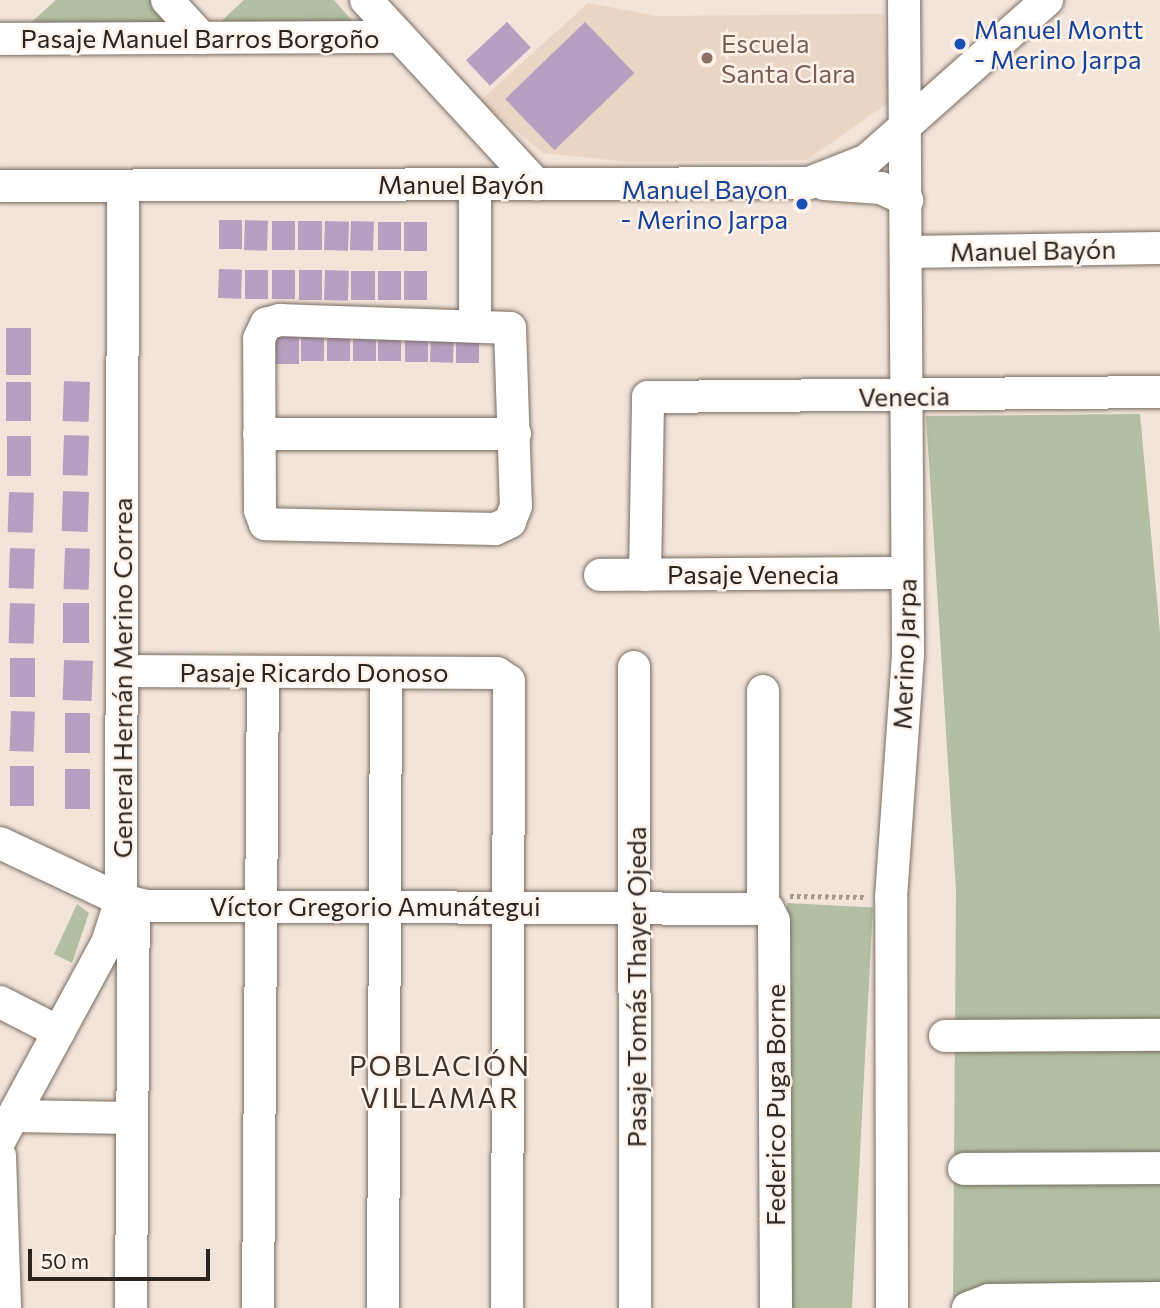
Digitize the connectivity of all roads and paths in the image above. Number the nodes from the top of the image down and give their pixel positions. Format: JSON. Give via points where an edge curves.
{"nodes":[{"id":1,"x":167,"y":0,"type":"edge"},
{"id":2,"x":366,"y":0,"type":"edge"},
{"id":3,"x":904,"y":0,"type":"edge"},
{"id":4,"x":1047,"y":0,"type":"edge"},
{"id":5,"x":0,"y":13,"type":"edge"},
{"id":6,"x":400,"y":37,"type":"junction"},
{"id":7,"x":202,"y":38,"type":"junction"},
{"id":8,"x":12,"y":39,"type":"edge"},
{"id":9,"x":906,"y":128,"type":"junction"},
{"id":10,"x":809,"y":183,"type":"junction"},
{"id":11,"x":475,"y":184,"type":"junction"},
{"id":12,"x":536,"y":184,"type":"junction"},
{"id":13,"x":0,"y":186,"type":"edge"},
{"id":14,"x":123,"y":187,"type":"junction"},
{"id":15,"x":907,"y":200,"type":"junction"},
{"id":16,"x":1160,"y":248,"type":"edge"},
{"id":17,"x":907,"y":252,"type":"junction"},
{"id":18,"x":475,"y":322,"type":"junction"},
{"id":19,"x":1160,"y":392,"type":"edge"},
{"id":20,"x":907,"y":396,"type":"junction"},
{"id":21,"x":515,"y":434,"type":"junction"},
{"id":22,"x":259,"y":435,"type":"junction"},
{"id":23,"x":907,"y":573,"type":"junction"},
{"id":24,"x":600,"y":575,"type":"dead end"},
{"id":25,"x":645,"y":575,"type":"junction"},
{"id":26,"x":635,"y":667,"type":"dead end"},
{"id":27,"x":122,"y":671,"type":"junction"},
{"id":28,"x":263,"y":672,"type":"junction"},
{"id":29,"x":386,"y":673,"type":"junction"},
{"id":30,"x":763,"y":691,"type":"dead end"},
{"id":31,"x":0,"y":843,"type":"edge"},
{"id":32,"x":891,"y":898,"type":"junction"},
{"id":33,"x":764,"y":901,"type":"junction"},
{"id":34,"x":128,"y":902,"type":"junction"},
{"id":35,"x":509,"y":905,"type":"junction"},
{"id":36,"x":637,"y":905,"type":"junction"},
{"id":37,"x":261,"y":906,"type":"junction"},
{"id":38,"x":385,"y":906,"type":"junction"},
{"id":39,"x":0,"y":1002,"type":"edge"},
{"id":40,"x":58,"y":1032,"type":"junction"},
{"id":41,"x":1160,"y":1035,"type":"edge"},
{"id":42,"x":945,"y":1036,"type":"dead end"},
{"id":43,"x":132,"y":1118,"type":"junction"},
{"id":44,"x":6,"y":1128,"type":"edge"},
{"id":45,"x":0,"y":1156,"type":"edge"},
{"id":46,"x":1160,"y":1168,"type":"edge"},
{"id":47,"x":964,"y":1169,"type":"dead end"},
{"id":48,"x":1160,"y":1297,"type":"edge"},
{"id":49,"x":5,"y":1308,"type":"edge"},
{"id":50,"x":131,"y":1308,"type":"edge"},
{"id":51,"x":258,"y":1308,"type":"edge"},
{"id":52,"x":383,"y":1308,"type":"edge"},
{"id":53,"x":507,"y":1308,"type":"edge"},
{"id":54,"x":635,"y":1308,"type":"edge"},
{"id":55,"x":776,"y":1308,"type":"edge"},
{"id":56,"x":892,"y":1308,"type":"edge"},
{"id":57,"x":968,"y":1308,"type":"edge"}],
"edges":[{"from":1,"to":7,"type":"street"},
{"from":2,"to":6,"type":"street"},
{"from":3,"to":9,"type":"street","name":"Merino Jarpa"},
{"from":4,"to":9,"type":"street","name":"Manuel Bayón"},
{"from":5,"to":8,"type":"street"},
{"from":6,"to":7,"type":"street","name":"Pasaje Manuel Barros Borgoño"},
{"from":6,"to":12,"type":"street"},
{"from":7,"to":8,"type":"street","name":"Pasaje Manuel Barros Borgoño"},
{"from":9,"to":10,"type":"street","name":"Manuel Bayón","via":[[853,168]]},
{"from":9,"to":15,"type":"street","name":"Merino Jarpa"},
{"from":10,"to":12,"type":"street","name":"Manuel Bayón"},
{"from":10,"to":15,"type":"street","via":[[881,188]]},
{"from":11,"to":12,"type":"street","name":"Manuel Bayón"},
{"from":11,"to":14,"type":"street","name":"Manuel Bayón"},
{"from":11,"to":18,"type":"street"},
{"from":13,"to":14,"type":"street","name":"Manuel Bayón"},
{"from":14,"to":27,"type":"street","name":"General Hernán Merino Correa"},
{"from":15,"to":17,"type":"street","name":"Merino Jarpa"},
{"from":16,"to":17,"type":"street","name":"Manuel Bayón"},
{"from":17,"to":20,"type":"street","name":"Merino Jarpa"},
{"from":18,"to":21,"type":"street","via":[[500,323],[514,333]]},
{"from":18,"to":22,"type":"street","via":[[272,321],[259,339]]},
{"from":19,"to":20,"type":"street","name":"Venecia"},
{"from":20,"to":23,"type":"street","name":"Merino Jarpa"},
{"from":20,"to":25,"type":"street","name":"Venecia","via":[[648,397]]},
{"from":21,"to":22,"type":"street"},
{"from":21,"to":22,"type":"street","via":[[510,522],[495,529],[272,529],[260,510]]},
{"from":23,"to":25,"type":"street","name":"Pasaje Venecia"},
{"from":23,"to":32,"type":"street","name":"Merino Jarpa"},
{"from":24,"to":25,"type":"street","name":"Pasaje Venecia"},
{"from":26,"to":36,"type":"street","name":"Pasaje Tomás Thayer Ojeda"},
{"from":27,"to":28,"type":"street","name":"Pasaje Ricardo Donoso"},
{"from":27,"to":34,"type":"street","name":"General Hernán Merino Correa"},
{"from":28,"to":29,"type":"street","name":"Pasaje Ricardo Donoso"},
{"from":28,"to":37,"type":"street"},
{"from":29,"to":35,"type":"street","name":"Pasaje Ricardo Donoso","via":[[506,676]]},
{"from":29,"to":38,"type":"street"},
{"from":30,"to":33,"type":"street","name":"Federico Puga Borne"},
{"from":31,"to":34,"type":"street","name":"Víctor Gregorio Amunátegui"},
{"from":32,"to":33,"type":"path"},
{"from":32,"to":56,"type":"street","name":"Merino Jarpa"},
{"from":33,"to":36,"type":"street","name":"Víctor Gregorio Amunátegui"},
{"from":33,"to":55,"type":"street","name":"Federico Puga Borne","via":[[774,921]]},
{"from":34,"to":37,"type":"street","name":"Víctor Gregorio Amunátegui"},
{"from":34,"to":40,"type":"street","name":"General Hernán Merino Correa"},
{"from":34,"to":43,"type":"street"},
{"from":35,"to":36,"type":"street","name":"Víctor Gregorio Amunátegui"},
{"from":35,"to":38,"type":"street","name":"Víctor Gregorio Amunátegui"},
{"from":35,"to":53,"type":"street"},
{"from":36,"to":54,"type":"street","name":"Pasaje Tomás Thayer Ojeda"},
{"from":37,"to":38,"type":"street","name":"Víctor Gregorio Amunátegui"},
{"from":37,"to":51,"type":"street"},
{"from":38,"to":52,"type":"street"},
{"from":39,"to":40,"type":"street"},
{"from":40,"to":44,"type":"street","name":"General Hernán Merino Correa"},
{"from":41,"to":42,"type":"street"},
{"from":43,"to":44,"type":"street"},
{"from":43,"to":50,"type":"street"},
{"from":45,"to":49,"type":"street"},
{"from":46,"to":47,"type":"street"},
{"from":48,"to":57,"type":"street","via":[[989,1300]]}]}
